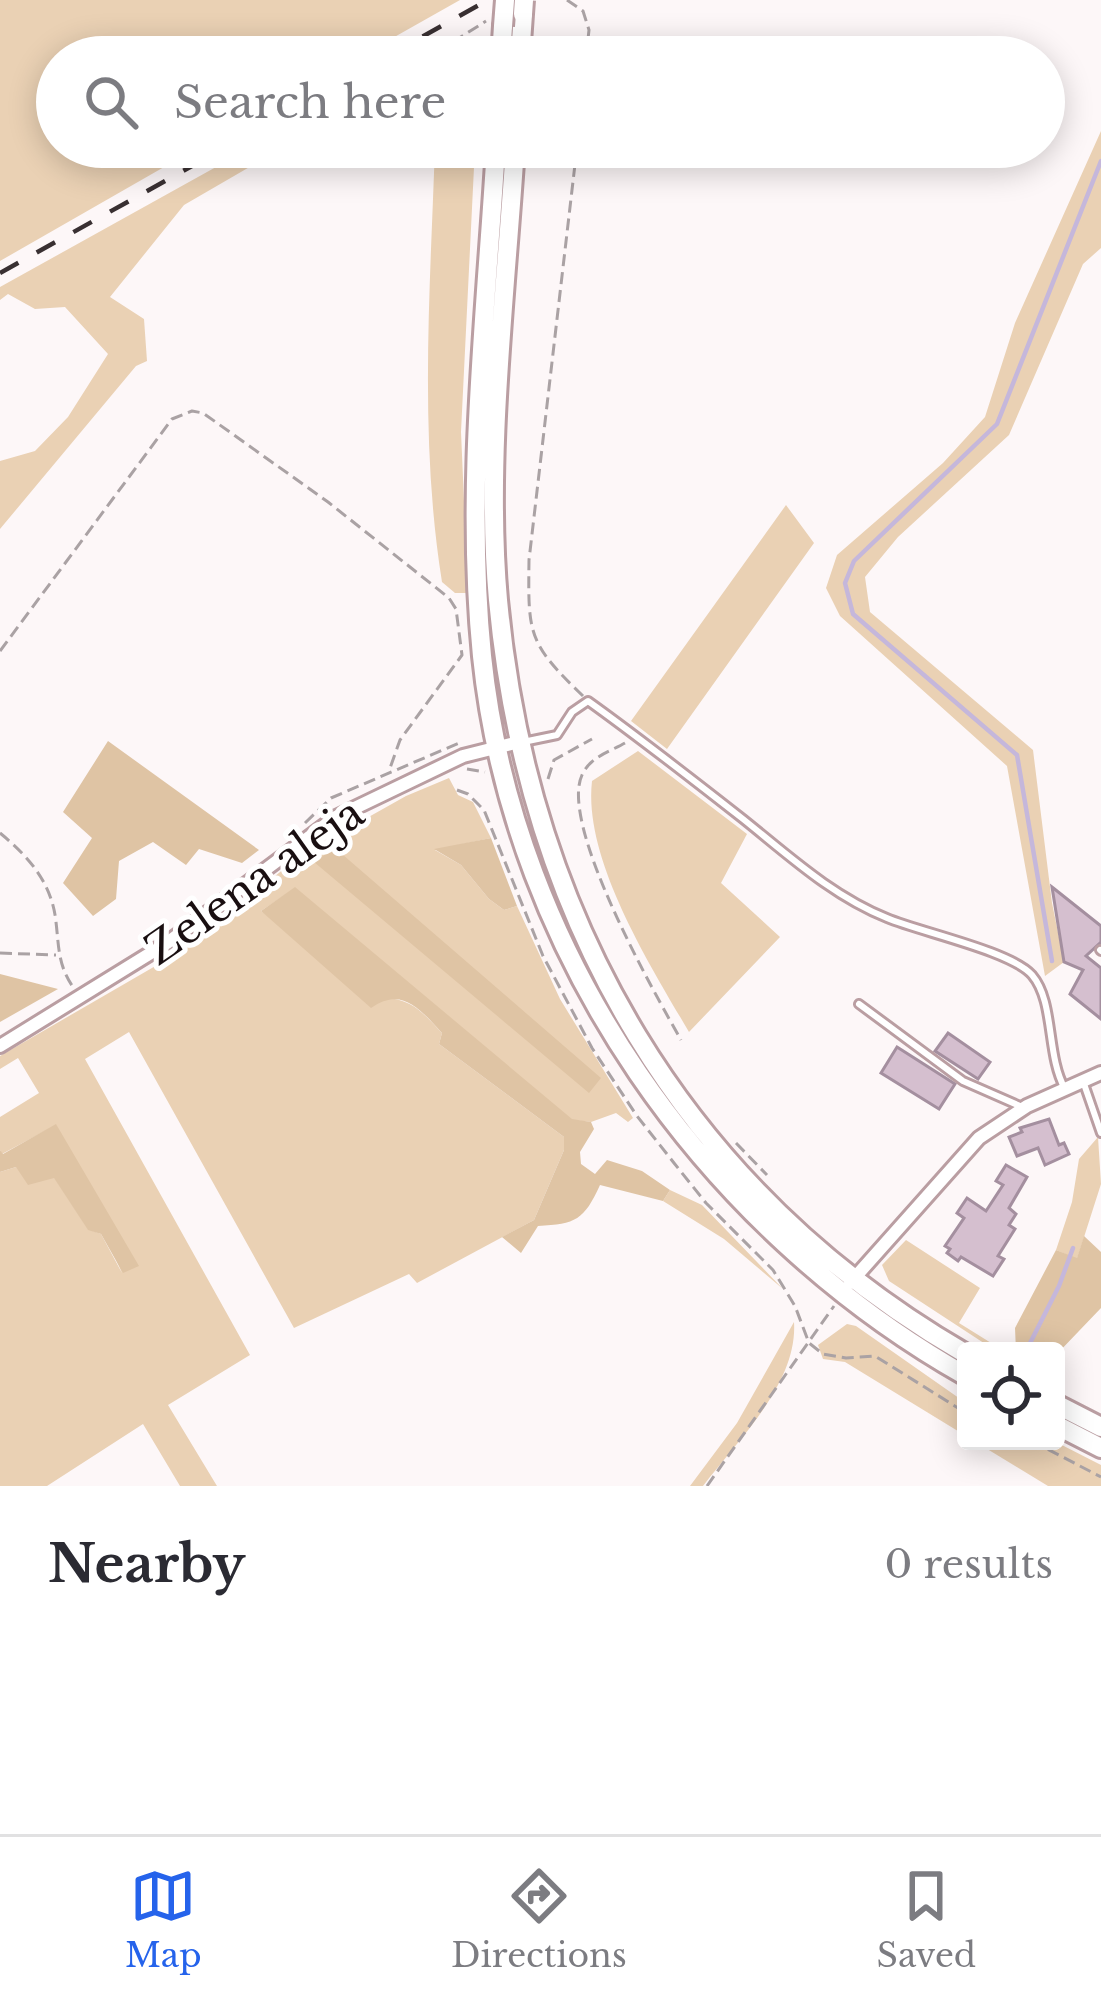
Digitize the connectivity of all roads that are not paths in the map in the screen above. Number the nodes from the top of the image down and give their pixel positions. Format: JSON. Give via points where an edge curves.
{"nodes":[{"id":1,"x":505,"y":0,"type":"edge"},
{"id":2,"x":502,"y":36,"type":"edge"},
{"id":3,"x":495,"y":168,"type":"edge"},
{"id":4,"x":514,"y":168,"type":"edge"},
{"id":5,"x":520,"y":742,"type":"junction"},
{"id":6,"x":497,"y":747,"type":"junction"},
{"id":7,"x":859,"y":1004,"type":"dead end"},
{"id":8,"x":0,"y":1046,"type":"edge"},
{"id":9,"x":1101,"y":1073,"type":"edge"},
{"id":10,"x":1083,"y":1081,"type":"junction"},
{"id":11,"x":1065,"y":1089,"type":"junction"},
{"id":12,"x":1024,"y":1108,"type":"junction"},
{"id":13,"x":1097,"y":1110,"type":"edge"},
{"id":14,"x":1101,"y":1133,"type":"edge"},
{"id":15,"x":848,"y":1286,"type":"junction"},
{"id":16,"x":957,"y":1349,"type":"edge"},
{"id":17,"x":957,"y":1369,"type":"edge"},
{"id":18,"x":1065,"y":1409,"type":"edge"},
{"id":19,"x":1101,"y":1427,"type":"edge"},
{"id":20,"x":1065,"y":1430,"type":"edge"},
{"id":21,"x":1101,"y":1448,"type":"edge"}],
"edges":[{"from":1,"to":2,"type":"main road","bridge":true},
{"from":3,"to":6,"type":"main road","via":[[477,539]]},
{"from":4,"to":5,"type":"main road","via":[[496,557]]},
{"from":5,"to":6,"type":"street","name":"Zelena aleja"},
{"from":5,"to":11,"type":"lane","via":[[557,735],[588,701],[856,904],[1031,973]]},
{"from":5,"to":15,"type":"main road","via":[[568,904],[645,1049],[732,1164]]},
{"from":6,"to":8,"type":"street","name":"Zelena aleja","via":[[336,817],[167,943]]},
{"from":6,"to":15,"type":"main road","via":[[542,891],[628,1058],[773,1234]]},
{"from":7,"to":12,"type":"lane","via":[[963,1081]]},
{"from":9,"to":10,"type":"street"},
{"from":10,"to":11,"type":"street"},
{"from":10,"to":13,"type":"lane"},
{"from":11,"to":12,"type":"street"},
{"from":12,"to":15,"type":"street","via":[[950,1167]]},
{"from":13,"to":14,"type":"lane"},
{"from":15,"to":16,"type":"main road"},
{"from":15,"to":17,"type":"main road"},
{"from":18,"to":19,"type":"main road"},
{"from":20,"to":21,"type":"main road"}]}
